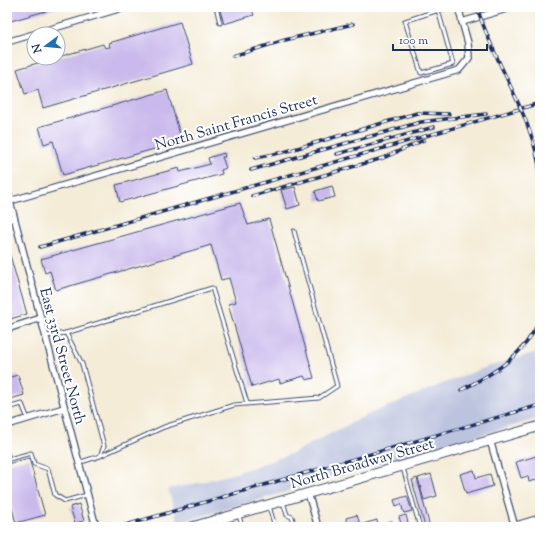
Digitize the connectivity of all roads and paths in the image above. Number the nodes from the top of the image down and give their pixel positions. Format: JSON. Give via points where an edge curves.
{"nodes":[{"id":1,"x":125,"y":7,"type":"edge"},
{"id":2,"x":216,"y":7,"type":"edge"},
{"id":3,"x":448,"y":7,"type":"edge"},
{"id":4,"x":458,"y":7,"type":"edge"},
{"id":5,"x":513,"y":7,"type":"edge"},
{"id":6,"x":438,"y":10,"type":"junction"},
{"id":7,"x":492,"y":10,"type":"edge"},
{"id":8,"x":462,"y":22,"type":"junction"},
{"id":9,"x":220,"y":23,"type":"dead end"},
{"id":10,"x":7,"y":42,"type":"edge"},
{"id":11,"x":7,"y":190,"type":"edge"},
{"id":12,"x":10,"y":201,"type":"junction"},
{"id":13,"x":14,"y":218,"type":"junction"},
{"id":14,"x":7,"y":220,"type":"edge"},
{"id":15,"x":294,"y":231,"type":"dead end"},
{"id":16,"x":41,"y":318,"type":"junction"},
{"id":17,"x":7,"y":329,"type":"edge"},
{"id":18,"x":66,"y":333,"type":"junction"},
{"id":19,"x":45,"y":336,"type":"junction"},
{"id":20,"x":247,"y":403,"type":"junction"},
{"id":21,"x":7,"y":408,"type":"edge"},
{"id":22,"x":64,"y":408,"type":"junction"},
{"id":23,"x":28,"y":419,"type":"junction"},
{"id":24,"x":7,"y":425,"type":"edge"},
{"id":25,"x":540,"y":426,"type":"edge"},
{"id":26,"x":490,"y":440,"type":"junction"},
{"id":27,"x":7,"y":452,"type":"edge"},
{"id":28,"x":100,"y":456,"type":"junction"},
{"id":29,"x":78,"y":463,"type":"junction"},
{"id":30,"x":403,"y":466,"type":"junction"},
{"id":31,"x":308,"y":493,"type":"junction"},
{"id":32,"x":87,"y":495,"type":"junction"},
{"id":33,"x":283,"y":500,"type":"junction"},
{"id":34,"x":269,"y":505,"type":"junction"},
{"id":35,"x":238,"y":514,"type":"junction"},
{"id":36,"x":540,"y":518,"type":"edge"},
{"id":37,"x":96,"y":527,"type":"edge"},
{"id":38,"x":194,"y":527,"type":"edge"},
{"id":39,"x":242,"y":527,"type":"edge"},
{"id":40,"x":275,"y":527,"type":"edge"},
{"id":41,"x":295,"y":527,"type":"edge"},
{"id":42,"x":318,"y":527,"type":"edge"},
{"id":43,"x":420,"y":527,"type":"edge"},
{"id":44,"x":513,"y":527,"type":"edge"}],
"edges":[{"from":1,"to":10,"type":"street"},
{"from":2,"to":9,"type":"lane"},
{"from":3,"to":6,"type":"lane"},
{"from":4,"to":8,"type":"street"},
{"from":5,"to":7,"type":"street"},
{"from":6,"to":6,"type":"lane","via":[[405,21],[421,73],[454,64]]},
{"from":7,"to":8,"type":"street"},
{"from":8,"to":12,"type":"street","name":"North Saint Francis Street","via":[[469,58],[459,70]]},
{"from":11,"to":12,"type":"street","name":"East 33rd Street North"},
{"from":12,"to":13,"type":"street","name":"East 33rd Street North"},
{"from":13,"to":14,"type":"street"},
{"from":13,"to":16,"type":"street","name":"East 33rd Street North"},
{"from":15,"to":20,"type":"lane","via":[[337,386],[319,398]]},
{"from":16,"to":17,"type":"street"},
{"from":16,"to":19,"type":"street","name":"East 33rd Street North"},
{"from":18,"to":19,"type":"lane"},
{"from":18,"to":20,"type":"lane","via":[[212,288]]},
{"from":18,"to":28,"type":"lane","via":[[82,364],[104,446]]},
{"from":19,"to":22,"type":"street","name":"East 33rd Street North"},
{"from":20,"to":28,"type":"lane","via":[[234,404],[164,427]]},
{"from":21,"to":23,"type":"lane","via":[[22,404]]},
{"from":22,"to":23,"type":"street"},
{"from":22,"to":29,"type":"street","name":"East 33rd Street North"},
{"from":23,"to":24,"type":"street"},
{"from":25,"to":26,"type":"main road","name":"North Broadway Street"},
{"from":26,"to":30,"type":"main road","name":"North Broadway Street"},
{"from":26,"to":44,"type":"street"},
{"from":27,"to":32,"type":"lane","via":[[9,459],[31,453],[34,464],[48,469],[55,495],[65,501]]},
{"from":28,"to":29,"type":"lane"},
{"from":29,"to":32,"type":"street","name":"East 33rd Street North"},
{"from":30,"to":31,"type":"main road","name":"North Broadway Street"},
{"from":30,"to":43,"type":"lane"},
{"from":31,"to":33,"type":"main road","name":"North Broadway Street"},
{"from":31,"to":42,"type":"street"},
{"from":32,"to":37,"type":"street","name":"East 33rd Street North"},
{"from":33,"to":34,"type":"main road","name":"North Broadway Street"},
{"from":33,"to":41,"type":"lane","via":[[287,515],[292,517]]},
{"from":34,"to":35,"type":"main road","name":"North Broadway Street"},
{"from":34,"to":40,"type":"lane"},
{"from":35,"to":38,"type":"main road","name":"North Broadway Street"},
{"from":35,"to":39,"type":"lane"},
{"from":36,"to":44,"type":"street"}]}
